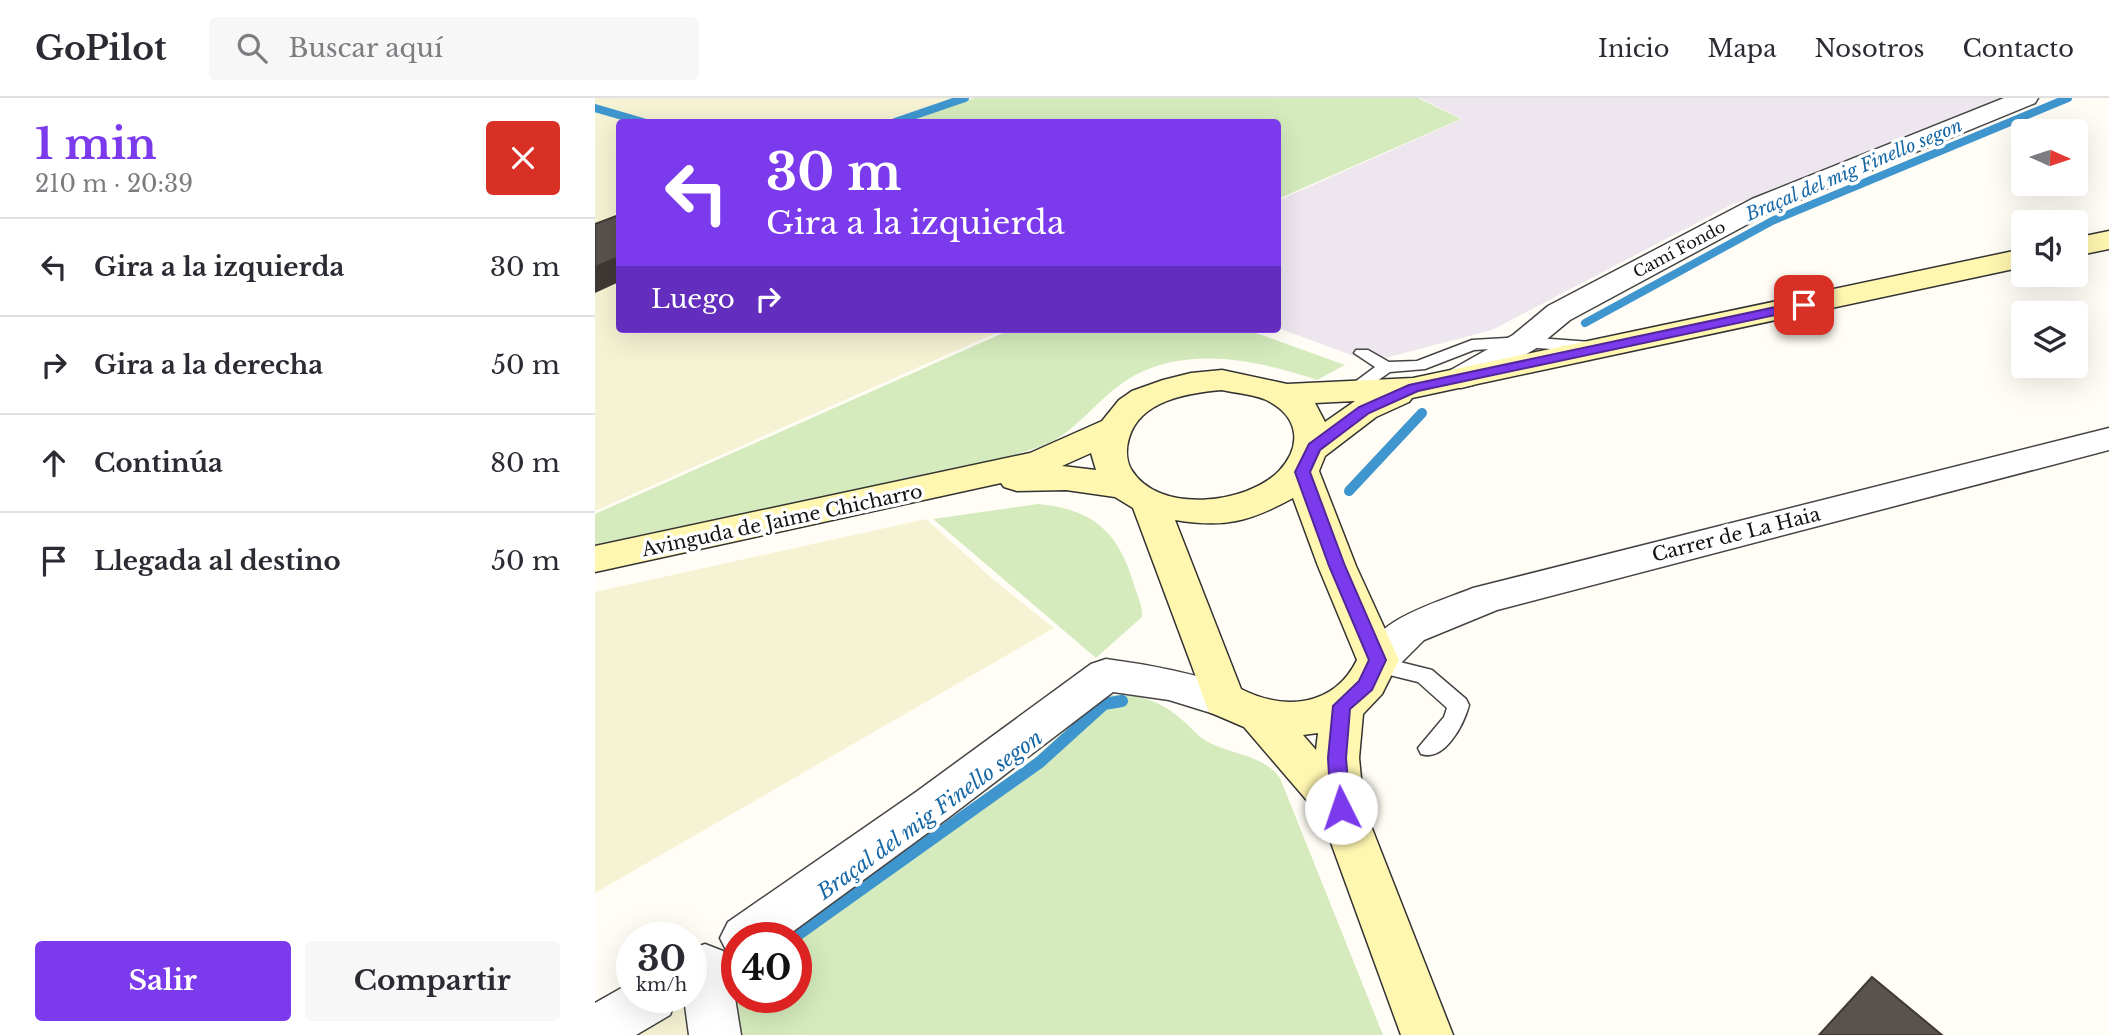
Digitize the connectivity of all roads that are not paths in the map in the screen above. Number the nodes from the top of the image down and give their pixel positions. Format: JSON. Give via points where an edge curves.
{"nodes":[{"id":1,"x":2026,"y":98,"type":"edge"},
{"id":2,"x":2109,"y":240,"type":"edge"},
{"id":3,"x":2088,"y":244,"type":"edge"},
{"id":4,"x":2011,"y":261,"type":"edge"},
{"id":5,"x":1524,"y":342,"type":"junction"},
{"id":6,"x":1596,"y":348,"type":"junction"},
{"id":7,"x":1362,"y":353,"type":"dead end"},
{"id":8,"x":1385,"y":367,"type":"junction"},
{"id":9,"x":1461,"y":377,"type":"junction"},
{"id":10,"x":1413,"y":388,"type":"junction"},
{"id":11,"x":1348,"y":393,"type":"junction"},
{"id":12,"x":1282,"y":395,"type":"junction"},
{"id":13,"x":1114,"y":429,"type":"junction"},
{"id":14,"x":2109,"y":439,"type":"edge"},
{"id":15,"x":1308,"y":460,"type":"junction"},
{"id":16,"x":969,"y":480,"type":"junction"},
{"id":17,"x":1137,"y":494,"type":"junction"},
{"id":18,"x":595,"y":559,"type":"edge"},
{"id":19,"x":1377,"y":662,"type":"junction"},
{"id":20,"x":1342,"y":706,"type":"junction"},
{"id":21,"x":1242,"y":708,"type":"junction"},
{"id":22,"x":1429,"y":748,"type":"dead end"},
{"id":23,"x":1341,"y":808,"type":"junction"},
{"id":24,"x":767,"y":922,"type":"edge"},
{"id":25,"x":711,"y":962,"type":"edge"},
{"id":26,"x":626,"y":1013,"type":"edge"},
{"id":27,"x":595,"y":1031,"type":"edge"},
{"id":28,"x":715,"y":1035,"type":"edge"},
{"id":29,"x":1427,"y":1035,"type":"edge"}],
"edges":[{"from":1,"to":5,"type":"street","name":"Camí Fondo","via":[[1762,205],[1559,313]]},
{"from":2,"to":3,"type":"street"},
{"from":4,"to":6,"type":"street"},
{"from":5,"to":6,"type":"lane"},
{"from":5,"to":8,"type":"lane","via":[[1472,345],[1419,366]]},
{"from":5,"to":9,"type":"street","name":"Camí Fondo"},
{"from":6,"to":9,"type":"street"},
{"from":7,"to":8,"type":"lane"},
{"from":8,"to":11,"type":"lane"},
{"from":9,"to":10,"type":"street"},
{"from":10,"to":11,"type":"street"},
{"from":10,"to":15,"type":"street","via":[[1364,410]]},
{"from":11,"to":12,"type":"street"},
{"from":12,"to":13,"type":"street","via":[[1244,382],[1178,385],[1139,402]]},
{"from":12,"to":15,"type":"street","via":[[1308,418],[1313,432]]},
{"from":13,"to":16,"type":"street","via":[[1039,463]]},
{"from":13,"to":17,"type":"street","via":[[1109,443],[1114,473]]},
{"from":14,"to":19,"type":"street","name":"Carrer de La Haia","via":[[1487,598],[1410,629]]},
{"from":15,"to":17,"type":"street","via":[[1288,486],[1269,498],[1221,511],[1183,510]]},
{"from":15,"to":19,"type":"street","via":[[1337,566]]},
{"from":16,"to":17,"type":"street","via":[[1066,478]]},
{"from":16,"to":18,"type":"street","name":"Avinguda de Jaime Chicharro"},
{"from":17,"to":21,"type":"street"},
{"from":19,"to":20,"type":"street","via":[[1366,686]]},
{"from":19,"to":22,"type":"lane","via":[[1425,676],[1458,705],[1454,720]]},
{"from":20,"to":21,"type":"street","via":[[1288,720]]},
{"from":20,"to":23,"type":"street","via":[[1337,758]]},
{"from":21,"to":23,"type":"street"},
{"from":21,"to":24,"type":"street","via":[[1169,684],[1106,676]]},
{"from":23,"to":29,"type":"street"},
{"from":25,"to":28,"type":"street"},
{"from":26,"to":27,"type":"street"}]}
